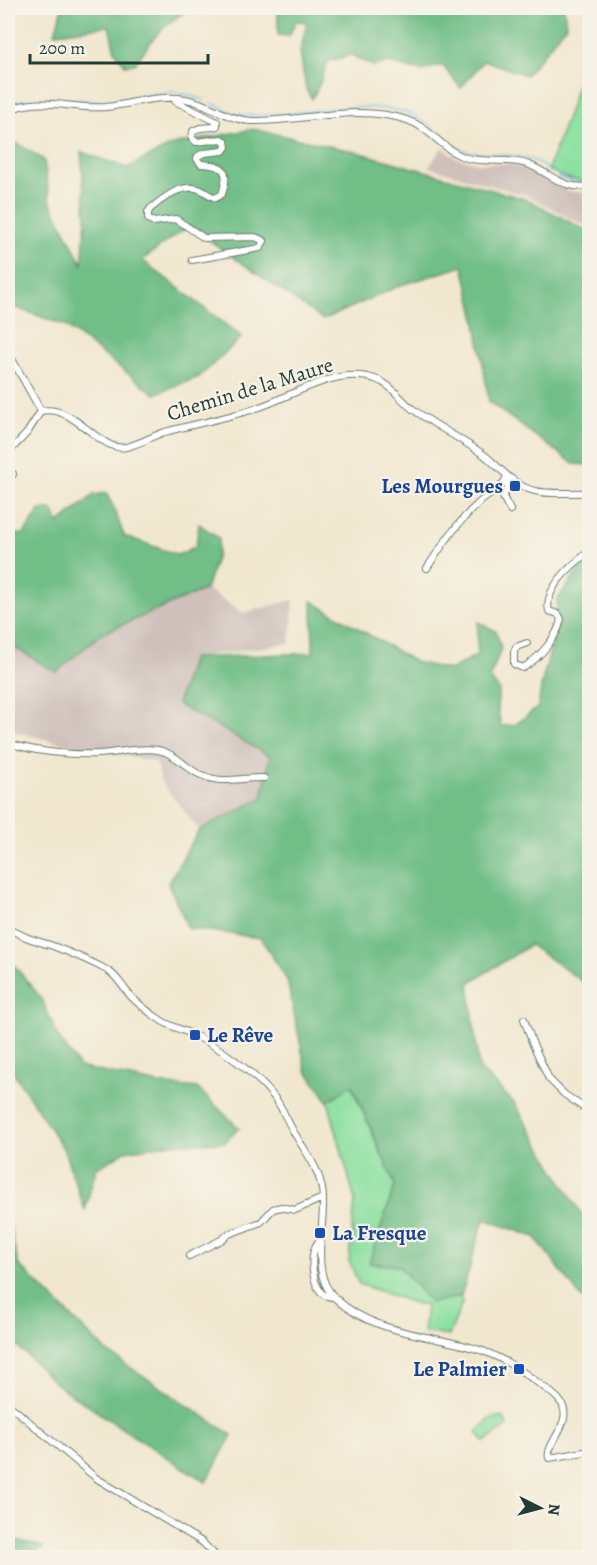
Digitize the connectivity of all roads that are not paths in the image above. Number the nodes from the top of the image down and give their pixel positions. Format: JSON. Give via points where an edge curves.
{"nodes":[{"id":1,"x":174,"y":98,"type":"junction"},
{"id":2,"x":8,"y":111,"type":"edge"},
{"id":3,"x":590,"y":186,"type":"edge"},
{"id":4,"x":192,"y":260,"type":"dead end"},
{"id":5,"x":8,"y":352,"type":"edge"},
{"id":6,"x":41,"y":411,"type":"junction"},
{"id":7,"x":8,"y":453,"type":"edge"},
{"id":8,"x":509,"y":478,"type":"junction"},
{"id":9,"x":590,"y":493,"type":"edge"},
{"id":10,"x":510,"y":510,"type":"dead end"},
{"id":11,"x":590,"y":551,"type":"edge"},
{"id":12,"x":427,"y":568,"type":"dead end"},
{"id":13,"x":527,"y":643,"type":"dead end"},
{"id":14,"x":8,"y":743,"type":"edge"},
{"id":15,"x":264,"y":778,"type":"dead end"},
{"id":16,"x":8,"y":927,"type":"edge"},
{"id":17,"x":524,"y":1019,"type":"dead end"},
{"id":18,"x":590,"y":1112,"type":"edge"},
{"id":19,"x":323,"y":1198,"type":"junction"},
{"id":20,"x":189,"y":1256,"type":"dead end"},
{"id":21,"x":8,"y":1404,"type":"edge"},
{"id":22,"x":590,"y":1451,"type":"edge"},
{"id":23,"x":218,"y":1557,"type":"edge"}],
"edges":[{"from":1,"to":2,"type":"street","via":[[94,107],[39,102]]},
{"from":1,"to":3,"type":"street","via":[[191,100],[248,121],[340,113],[393,116],[428,130],[463,157],[525,164],[562,184]]},
{"from":1,"to":4,"type":"street","via":[[217,122],[214,127],[195,129],[192,138],[196,142],[225,141],[223,151],[204,153],[196,159],[201,164],[223,168],[226,183],[216,198],[191,187],[172,192],[151,208],[148,219],[176,219],[204,238],[255,237],[264,242],[260,248]]},
{"from":5,"to":6,"type":"street"},
{"from":6,"to":7,"type":"street"},
{"from":6,"to":8,"type":"street","name":"Chemin de la Maure","via":[[64,413],[122,448],[162,433],[258,408],[331,380],[372,378],[484,455]]},
{"from":8,"to":9,"type":"street","name":"Chemin de la Maure","via":[[535,491]]},
{"from":8,"to":10,"type":"street","via":[[503,497]]},
{"from":8,"to":12,"type":"street","via":[[466,515]]},
{"from":11,"to":13,"type":"street","via":[[565,572],[547,605],[549,611],[561,618],[559,628],[530,664],[519,668],[514,664],[514,652]]},
{"from":14,"to":15,"type":"street","via":[[49,752],[159,750],[200,775],[222,782]]},
{"from":16,"to":19,"type":"street","via":[[108,971],[161,1020],[204,1040],[246,1070],[282,1108],[316,1166]]},
{"from":17,"to":18,"type":"street","via":[[549,1078]]},
{"from":19,"to":20,"type":"street","via":[[295,1210],[273,1209],[261,1222]]},
{"from":19,"to":22,"type":"street","via":[[319,1240],[324,1276],[334,1298],[378,1324],[484,1351],[511,1364],[561,1403],[564,1414],[548,1451],[549,1458]]},
{"from":21,"to":23,"type":"street","via":[[96,1478],[202,1542]]}]}
